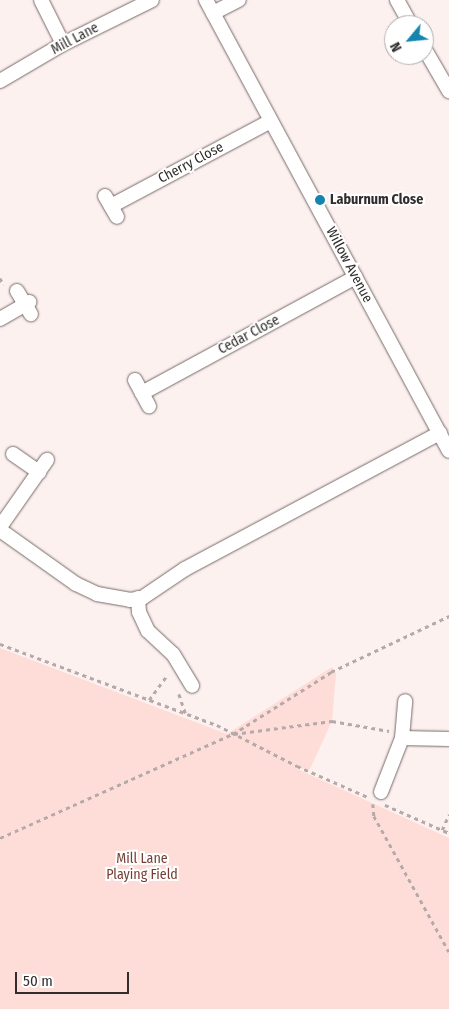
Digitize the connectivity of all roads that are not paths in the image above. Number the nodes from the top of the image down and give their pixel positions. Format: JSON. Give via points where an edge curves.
{"nodes":[{"id":1,"x":41,"y":0,"type":"edge"},
{"id":2,"x":152,"y":0,"type":"edge"},
{"id":3,"x":206,"y":0,"type":"edge"},
{"id":4,"x":238,"y":0,"type":"edge"},
{"id":5,"x":397,"y":0,"type":"edge"},
{"id":6,"x":213,"y":13,"type":"junction"},
{"id":7,"x":405,"y":15,"type":"edge"},
{"id":8,"x":63,"y":44,"type":"junction"},
{"id":9,"x":434,"y":65,"type":"edge"},
{"id":10,"x":0,"y":81,"type":"edge"},
{"id":11,"x":449,"y":91,"type":"edge"},
{"id":12,"x":271,"y":121,"type":"junction"},
{"id":13,"x":111,"y":207,"type":"dead end"},
{"id":14,"x":356,"y":277,"type":"junction"},
{"id":15,"x":17,"y":291,"type":"dead end"},
{"id":16,"x":0,"y":319,"type":"edge"},
{"id":17,"x":135,"y":380,"type":"dead end"},
{"id":18,"x":142,"y":393,"type":"junction"},
{"id":19,"x":149,"y":406,"type":"dead end"},
{"id":20,"x":440,"y":433,"type":"junction"},
{"id":21,"x":449,"y":451,"type":"edge"},
{"id":22,"x":14,"y":454,"type":"dead end"},
{"id":23,"x":47,"y":460,"type":"dead end"},
{"id":24,"x":39,"y":472,"type":"junction"},
{"id":25,"x":0,"y":529,"type":"edge"},
{"id":26,"x":138,"y":598,"type":"junction"},
{"id":27,"x":192,"y":686,"type":"dead end"},
{"id":28,"x":405,"y":701,"type":"dead end"},
{"id":29,"x":402,"y":736,"type":"junction"},
{"id":30,"x":449,"y":739,"type":"edge"},
{"id":31,"x":377,"y":796,"type":"road end"}],
"edges":[{"from":1,"to":8,"type":"street"},
{"from":2,"to":8,"type":"street","name":"Mill Lane"},
{"from":3,"to":6,"type":"street","name":"Willow Avenue"},
{"from":4,"to":6,"type":"street"},
{"from":5,"to":7,"type":"street"},
{"from":6,"to":12,"type":"street","name":"Willow Avenue"},
{"from":8,"to":10,"type":"street","name":"Mill Lane"},
{"from":9,"to":11,"type":"street"},
{"from":12,"to":13,"type":"street","name":"Cherry Close"},
{"from":12,"to":14,"type":"street","name":"Willow Avenue"},
{"from":14,"to":18,"type":"street","name":"Cedar Close"},
{"from":14,"to":20,"type":"street","name":"Willow Avenue"},
{"from":15,"to":16,"type":"street","via":[[28,307]]},
{"from":17,"to":18,"type":"street"},
{"from":18,"to":19,"type":"street"},
{"from":20,"to":21,"type":"street","name":"Willow Avenue"},
{"from":20,"to":26,"type":"street","via":[[185,568]]},
{"from":22,"to":24,"type":"street"},
{"from":23,"to":24,"type":"street"},
{"from":24,"to":25,"type":"street"},
{"from":25,"to":26,"type":"street","via":[[83,587],[114,599]]},
{"from":26,"to":27,"type":"street","via":[[139,612],[148,631],[173,654]]},
{"from":28,"to":29,"type":"street"},
{"from":29,"to":30,"type":"street"},
{"from":29,"to":31,"type":"street"}]}
